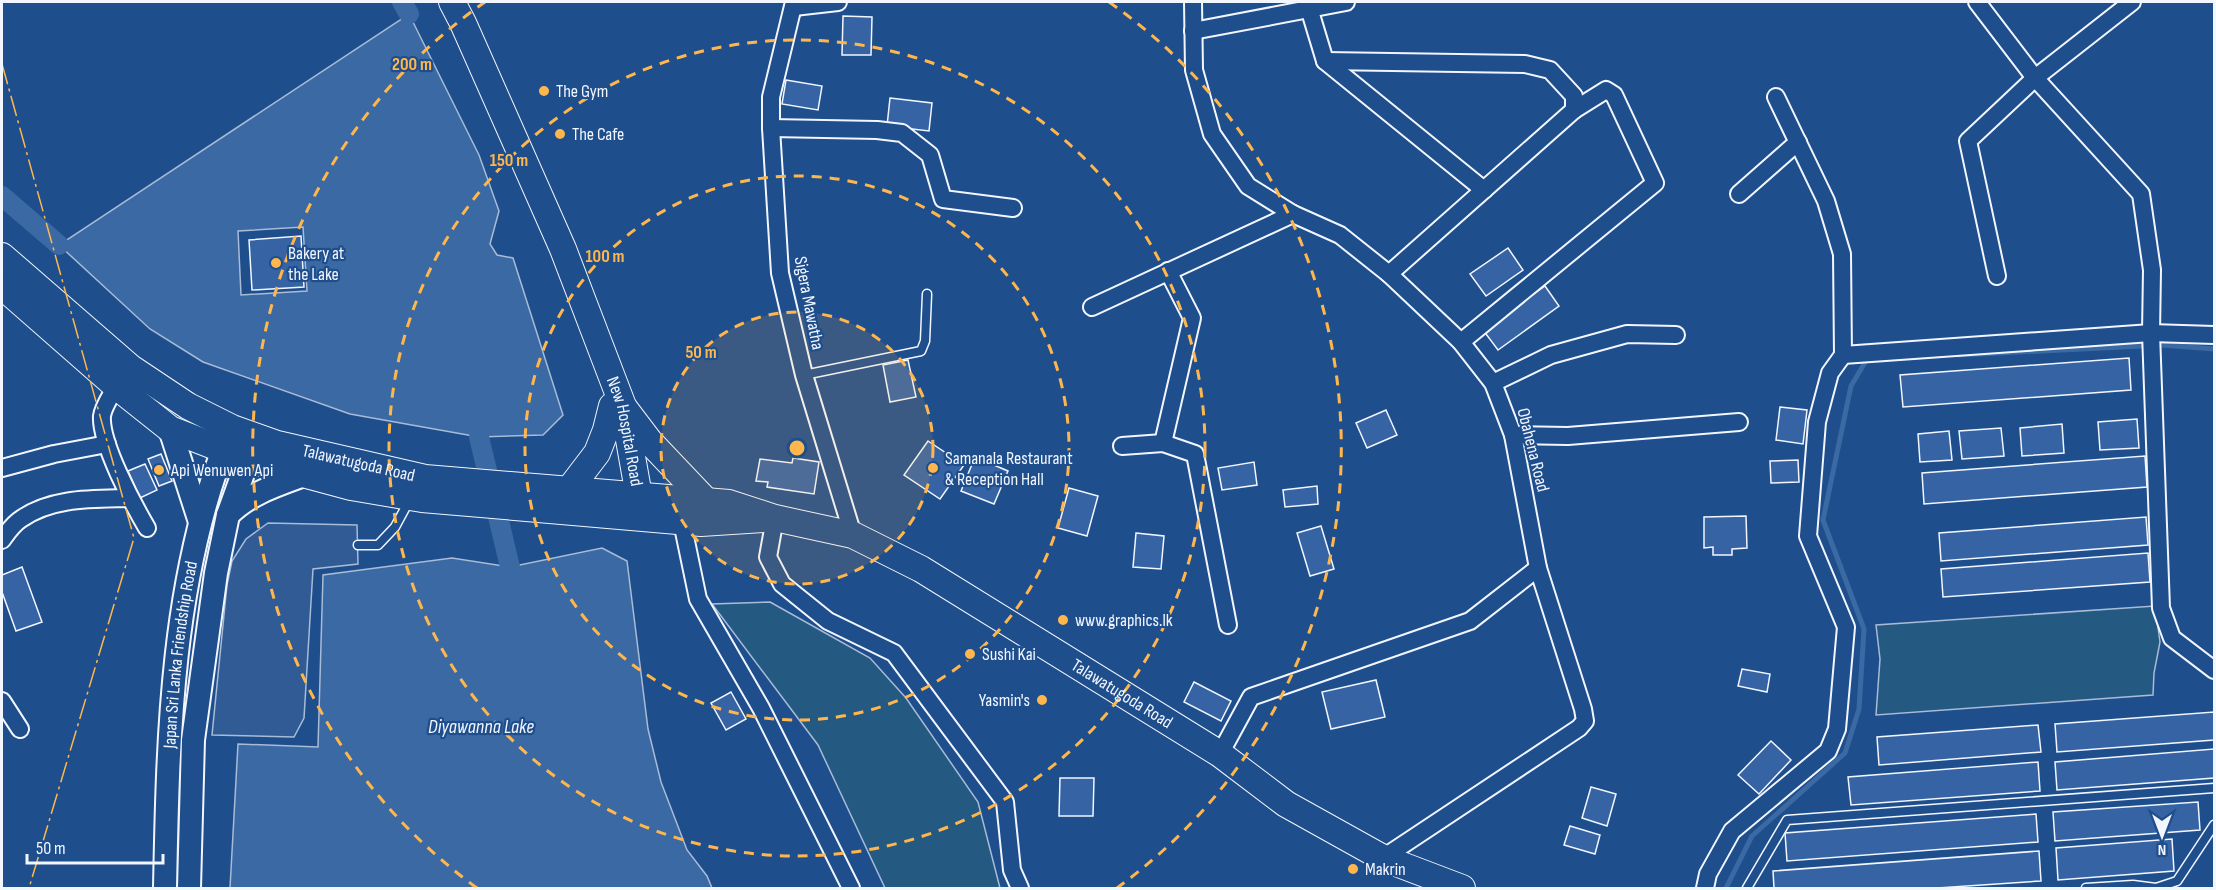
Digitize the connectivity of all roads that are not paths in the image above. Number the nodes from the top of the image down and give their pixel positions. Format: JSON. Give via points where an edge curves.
{"nodes":[{"id":1,"x":452,"y":2,"type":"edge"},
{"id":2,"x":838,"y":2,"type":"edge"},
{"id":3,"x":1193,"y":2,"type":"edge"},
{"id":4,"x":1346,"y":2,"type":"edge"},
{"id":5,"x":1977,"y":2,"type":"edge"},
{"id":6,"x":2132,"y":2,"type":"edge"},
{"id":7,"x":794,"y":4,"type":"edge"},
{"id":8,"x":1309,"y":8,"type":"junction"},
{"id":9,"x":1193,"y":31,"type":"junction"},
{"id":10,"x":1325,"y":61,"type":"junction"},
{"id":11,"x":2035,"y":78,"type":"junction"},
{"id":12,"x":1776,"y":97,"type":"dead end"},
{"id":13,"x":1574,"y":110,"type":"junction"},
{"id":14,"x":771,"y":128,"type":"junction"},
{"id":15,"x":1798,"y":142,"type":"junction"},
{"id":16,"x":1484,"y":190,"type":"junction"},
{"id":17,"x":1739,"y":194,"type":"dead end"},
{"id":18,"x":1013,"y":208,"type":"dead end"},
{"id":19,"x":1293,"y":214,"type":"junction"},
{"id":20,"x":2,"y":256,"type":"edge"},
{"id":21,"x":1168,"y":271,"type":"junction"},
{"id":22,"x":1389,"y":274,"type":"junction"},
{"id":23,"x":1997,"y":276,"type":"dead end"},
{"id":24,"x":2,"y":286,"type":"edge"},
{"id":25,"x":927,"y":294,"type":"dead end"},
{"id":26,"x":1092,"y":307,"type":"dead end"},
{"id":27,"x":1676,"y":335,"type":"dead end"},
{"id":28,"x":2214,"y":335,"type":"edge"},
{"id":29,"x":1461,"y":342,"type":"junction"},
{"id":30,"x":2151,"y":342,"type":"junction"},
{"id":31,"x":1843,"y":355,"type":"junction"},
{"id":32,"x":804,"y":375,"type":"junction"},
{"id":33,"x":1493,"y":383,"type":"junction"},
{"id":34,"x":116,"y":386,"type":"junction"},
{"id":35,"x":617,"y":406,"type":"junction"},
{"id":36,"x":1739,"y":422,"type":"dead end"},
{"id":37,"x":170,"y":429,"type":"junction"},
{"id":38,"x":1513,"y":435,"type":"junction"},
{"id":39,"x":228,"y":439,"type":"junction"},
{"id":40,"x":1163,"y":443,"type":"junction"},
{"id":41,"x":107,"y":444,"type":"junction"},
{"id":42,"x":1122,"y":446,"type":"dead end"},
{"id":43,"x":252,"y":448,"type":"junction"},
{"id":44,"x":2,"y":468,"type":"edge"},
{"id":45,"x":304,"y":475,"type":"junction"},
{"id":46,"x":568,"y":491,"type":"junction"},
{"id":47,"x":420,"y":492,"type":"junction"},
{"id":48,"x":130,"y":498,"type":"junction"},
{"id":49,"x":520,"y":498,"type":"junction"},
{"id":50,"x":706,"y":501,"type":"junction"},
{"id":51,"x":629,"y":506,"type":"junction"},
{"id":52,"x":228,"y":515,"type":"junction"},
{"id":53,"x":775,"y":518,"type":"junction"},
{"id":54,"x":200,"y":522,"type":"junction"},
{"id":55,"x":682,"y":522,"type":"junction"},
{"id":56,"x":147,"y":528,"type":"dead end"},
{"id":57,"x":853,"y":535,"type":"junction"},
{"id":58,"x":2,"y":540,"type":"edge"},
{"id":59,"x":358,"y":545,"type":"dead end"},
{"id":60,"x":1538,"y":568,"type":"junction"},
{"id":61,"x":1228,"y":625,"type":"dead end"},
{"id":62,"x":2214,"y":670,"type":"edge"},
{"id":63,"x":2,"y":700,"type":"edge"},
{"id":64,"x":20,"y":729,"type":"dead end"},
{"id":65,"x":1220,"y":754,"type":"junction"},
{"id":66,"x":2214,"y":788,"type":"edge"},
{"id":67,"x":2214,"y":825,"type":"edge"},
{"id":68,"x":1383,"y":858,"type":"junction"},
{"id":69,"x":165,"y":888,"type":"edge"},
{"id":70,"x":189,"y":888,"type":"edge"},
{"id":71,"x":851,"y":888,"type":"edge"},
{"id":72,"x":1020,"y":888,"type":"edge"},
{"id":73,"x":1462,"y":888,"type":"edge"},
{"id":74,"x":1706,"y":888,"type":"edge"},
{"id":75,"x":1747,"y":888,"type":"edge"},
{"id":76,"x":2086,"y":888,"type":"edge"},
{"id":77,"x":2155,"y":888,"type":"edge"}],
"edges":[{"from":1,"to":35,"type":"main road","name":"New Hospital Road","via":[[563,249],[608,366]]},
{"from":2,"to":7,"type":"street"},
{"from":3,"to":9,"type":"street","name":"Obahena Road"},
{"from":4,"to":8,"type":"street"},
{"from":5,"to":11,"type":"street"},
{"from":6,"to":11,"type":"street"},
{"from":7,"to":14,"type":"street","name":"Sigera Mawatha","via":[[771,97]]},
{"from":8,"to":9,"type":"street"},
{"from":8,"to":10,"type":"street"},
{"from":9,"to":19,"type":"street","name":"Obahena Road","via":[[1194,70],[1212,134],[1248,186]]},
{"from":10,"to":13,"type":"street","via":[[1525,64],[1550,70],[1574,96]]},
{"from":10,"to":16,"type":"street"},
{"from":11,"to":23,"type":"street","via":[[1968,141]]},
{"from":11,"to":30,"type":"street","via":[[2141,194],[2152,270]]},
{"from":12,"to":15,"type":"street"},
{"from":13,"to":16,"type":"street"},
{"from":13,"to":29,"type":"street","via":[[1606,90],[1614,94],[1655,183]]},
{"from":14,"to":18,"type":"street","via":[[902,133],[930,155],[943,199]]},
{"from":14,"to":32,"type":"street","name":"Sigera Mawatha","via":[[780,273]]},
{"from":15,"to":17,"type":"street"},
{"from":15,"to":31,"type":"street","via":[[1826,201],[1842,254]]},
{"from":16,"to":22,"type":"street"},
{"from":19,"to":21,"type":"street"},
{"from":19,"to":22,"type":"street","name":"Obahena Road","via":[[1340,235]]},
{"from":20,"to":39,"type":"main road","name":"Talawatugoda Road","via":[[131,368],[188,406]]},
{"from":21,"to":26,"type":"street"},
{"from":21,"to":40,"type":"street","via":[[1192,318]]},
{"from":22,"to":29,"type":"street","name":"Obahena Road"},
{"from":24,"to":34,"type":"main road","name":"Talawatugoda Road"},
{"from":25,"to":32,"type":"lane","via":[[921,351]]},
{"from":27,"to":33,"type":"street","via":[[1628,334],[1551,355]]},
{"from":28,"to":30,"type":"street"},
{"from":29,"to":33,"type":"street","name":"Obahena Road"},
{"from":30,"to":31,"type":"street"},
{"from":30,"to":62,"type":"street","via":[[2161,608],[2172,638]]},
{"from":31,"to":74,"type":"street","via":[[1830,373],[1818,422],[1808,536],[1846,627],[1837,729],[1828,751],[1732,831],[1708,874]]},
{"from":32,"to":57,"type":"street","name":"Sigera Mawatha"},
{"from":33,"to":38,"type":"street","name":"Obahena Road"},
{"from":34,"to":37,"type":"main road","name":"Talawatugoda Road"},
{"from":34,"to":41,"type":"street","via":[[102,415]]},
{"from":35,"to":46,"type":"main road","via":[[597,453]]},
{"from":35,"to":50,"type":"main road"},
{"from":35,"to":51,"type":"main road","name":"New Hospital Road"},
{"from":36,"to":38,"type":"street","via":[[1568,436]]},
{"from":37,"to":39,"type":"main road","name":"Talawatugoda Road"},
{"from":37,"to":54,"type":"main road"},
{"from":38,"to":60,"type":"street","name":"Obahena Road"},
{"from":39,"to":43,"type":"main road","name":"Talawatugoda Road"},
{"from":39,"to":54,"type":"main road","name":"Japan Sri Lanka Friendship Road"},
{"from":40,"to":42,"type":"street"},
{"from":40,"to":61,"type":"street","via":[[1195,454]]},
{"from":41,"to":44,"type":"street"},
{"from":41,"to":48,"type":"street"},
{"from":43,"to":45,"type":"main road","name":"Talawatugoda Road"},
{"from":43,"to":47,"type":"main road","name":"Talawatugoda Road","via":[[320,455]]},
{"from":43,"to":52,"type":"main road","name":"Japan Sri Lanka Friendship Road"},
{"from":45,"to":47,"type":"main road","name":"Talawatugoda Road"},
{"from":45,"to":52,"type":"main road","via":[[262,491]]},
{"from":46,"to":49,"type":"main road","name":"Talawatugoda Road"},
{"from":46,"to":51,"type":"main road","name":"Talawatugoda Road"},
{"from":47,"to":49,"type":"main road","name":"Talawatugoda Road"},
{"from":47,"to":59,"type":"lane","via":[[378,545]]},
{"from":48,"to":56,"type":"street"},
{"from":48,"to":58,"type":"street","via":[[47,505],[20,520]]},
{"from":49,"to":51,"type":"main road","name":"Talawatugoda Road"},
{"from":50,"to":51,"type":"main road","name":"Talawatugoda Road"},
{"from":50,"to":53,"type":"main road","name":"Talawatugoda Road","via":[[729,503]]},
{"from":51,"to":55,"type":"main road","name":"Talawatugoda Road"},
{"from":52,"to":70,"type":"main road","name":"Japan Sri Lanka Friendship Road","via":[[193,740]]},
{"from":53,"to":55,"type":"main road","name":"Talawatugoda Road"},
{"from":53,"to":57,"type":"main road","name":"Talawatugoda Road"},
{"from":53,"to":72,"type":"street","via":[[768,557],[782,584],[828,621],[894,653],[1005,802],[1012,870]]},
{"from":54,"to":69,"type":"main road","name":"Japan Sri Lanka Friendship Road","via":[[181,627],[171,717]]},
{"from":55,"to":71,"type":"street","via":[[698,599],[761,708]]},
{"from":57,"to":65,"type":"main road","name":"Talawatugoda Road","via":[[921,569]]},
{"from":60,"to":65,"type":"street","via":[[1470,621],[1251,697]]},
{"from":60,"to":68,"type":"street","name":"Obahena Road","via":[[1585,721]]},
{"from":63,"to":64,"type":"street"},
{"from":65,"to":68,"type":"main road","name":"Talawatugoda Road","via":[[1287,804]]},
{"from":66,"to":75,"type":"lane","via":[[1786,820]]},
{"from":67,"to":77,"type":"lane","via":[[2177,881]]},
{"from":68,"to":73,"type":"main road","name":"Talawatugoda Road"},
{"from":76,"to":77,"type":"lane"}]}
